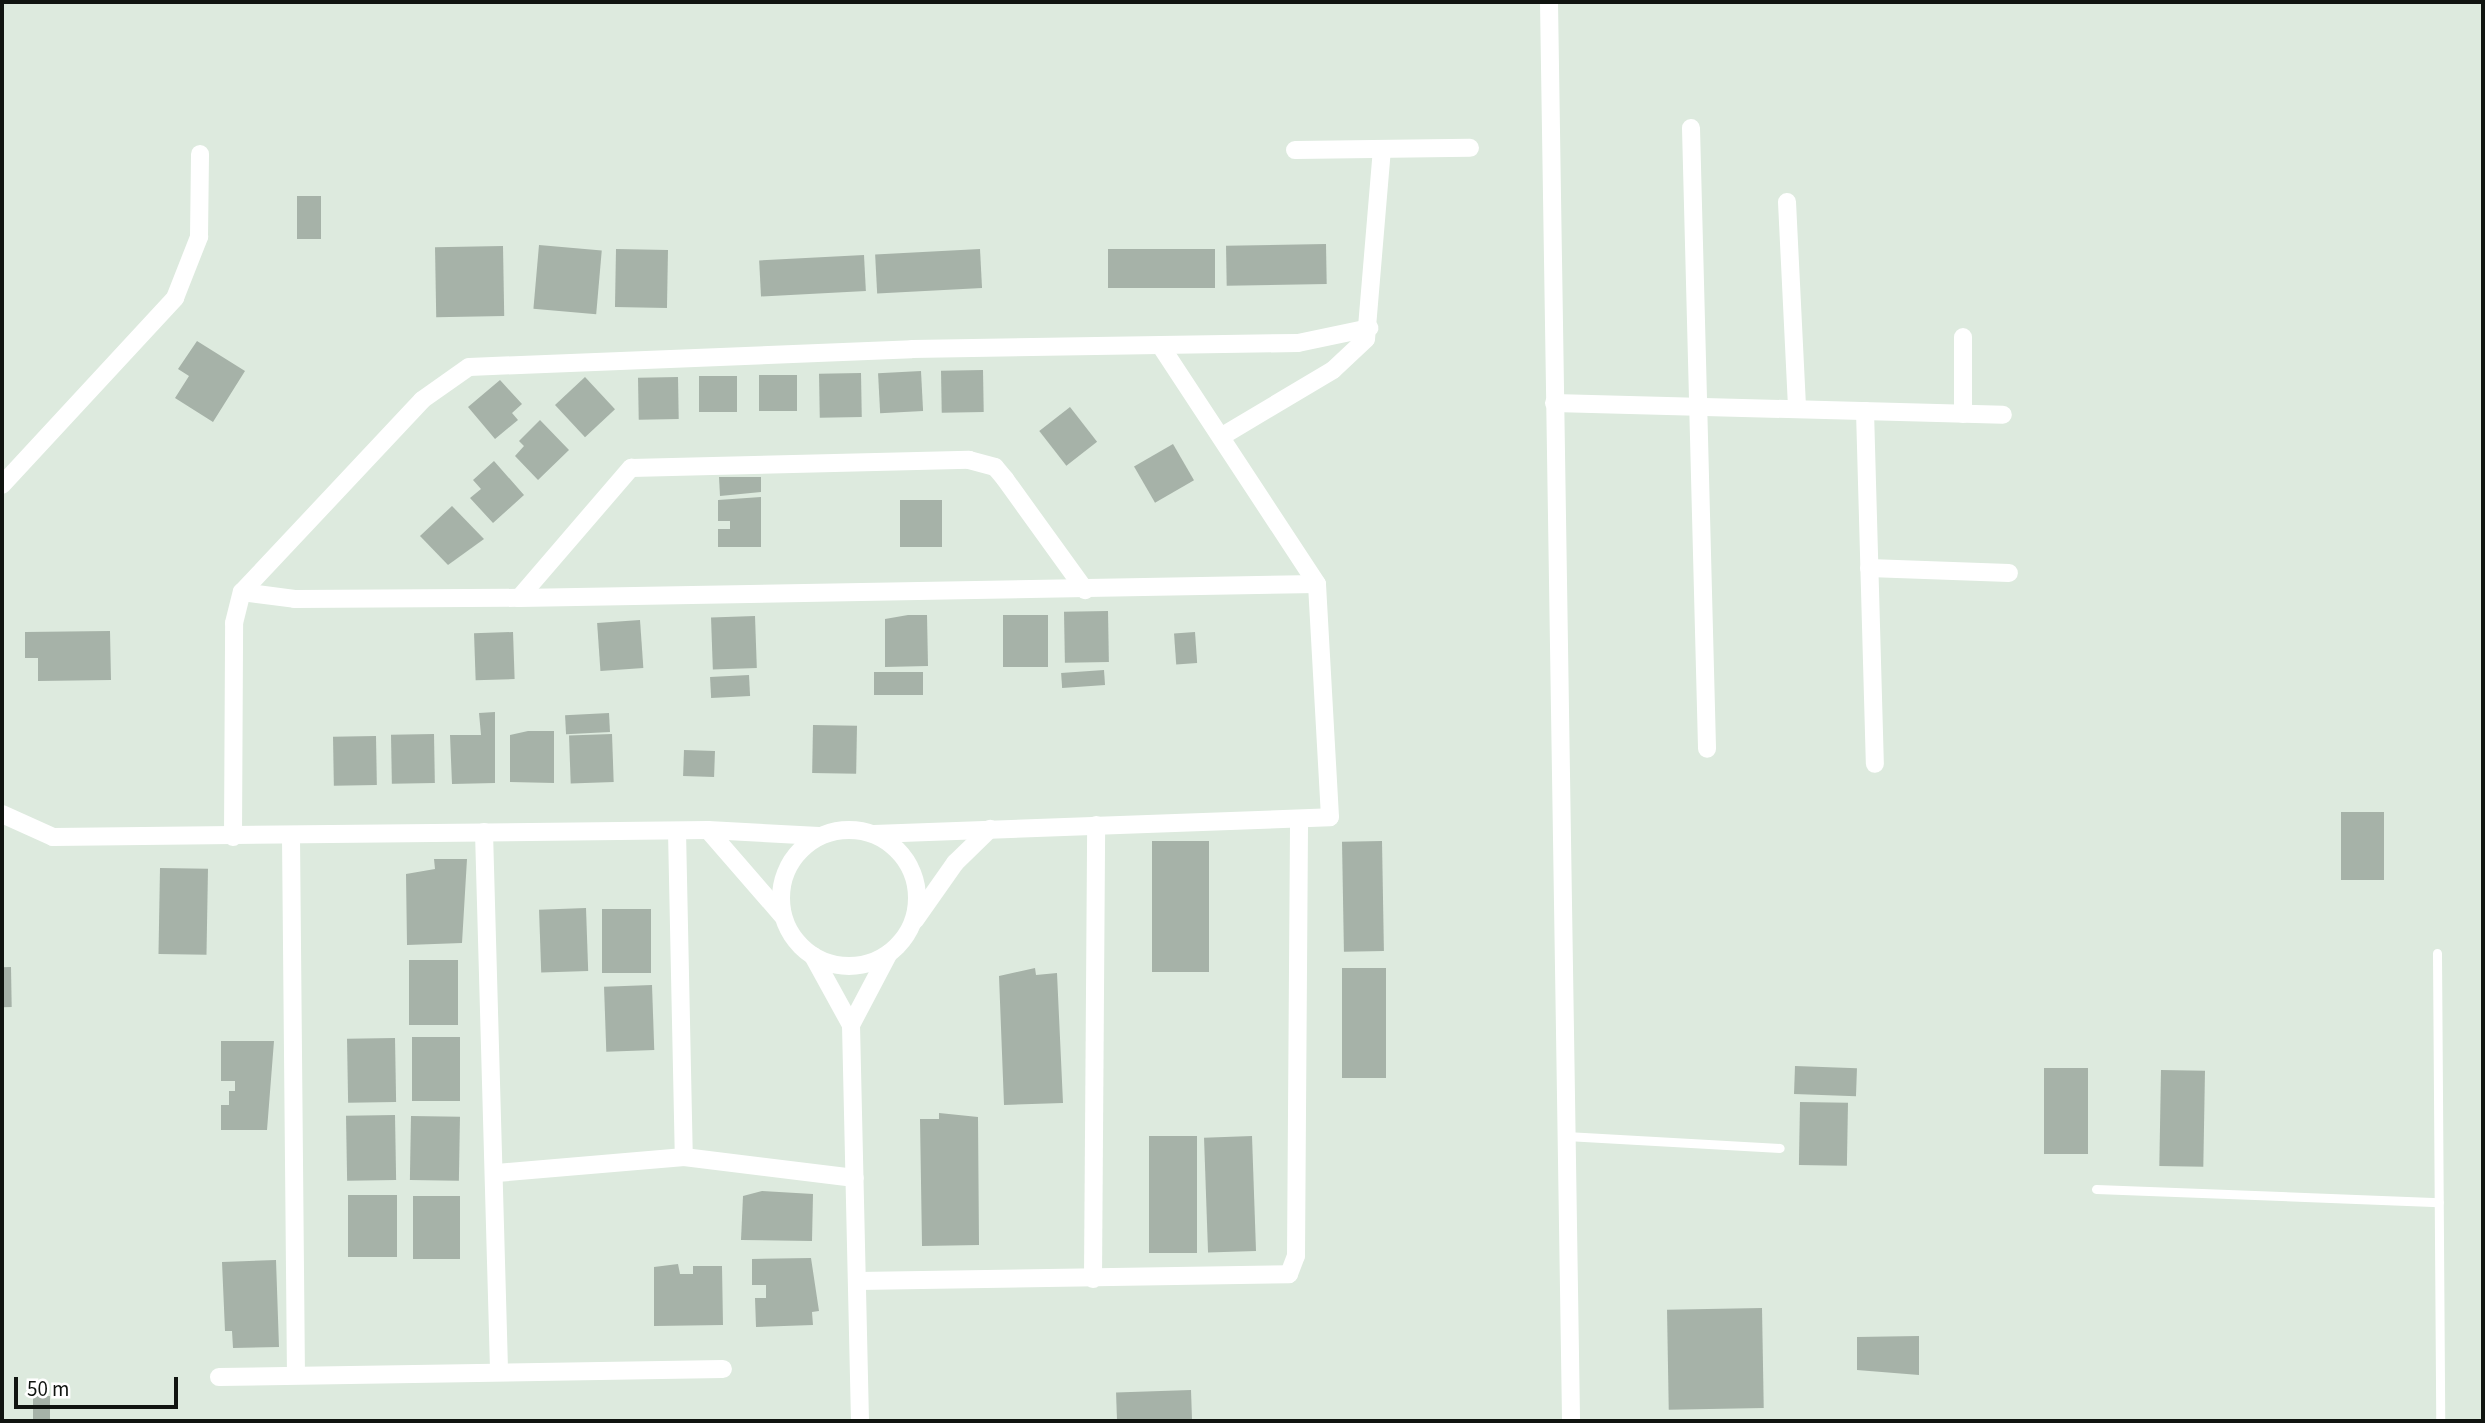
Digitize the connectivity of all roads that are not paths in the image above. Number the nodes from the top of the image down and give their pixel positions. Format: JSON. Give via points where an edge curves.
{"nodes":[{"id":1,"x":1549,"y":2,"type":"edge"},
{"id":2,"x":1691,"y":128,"type":"dead end"},
{"id":3,"x":1471,"y":148,"type":"dead end"},
{"id":4,"x":1295,"y":150,"type":"dead end"},
{"id":5,"x":1382,"y":150,"type":"junction"},
{"id":6,"x":200,"y":154,"type":"dead end"},
{"id":7,"x":1787,"y":202,"type":"dead end"},
{"id":8,"x":1369,"y":328,"type":"junction"},
{"id":9,"x":1964,"y":337,"type":"dead end"},
{"id":10,"x":1162,"y":348,"type":"junction"},
{"id":11,"x":1554,"y":403,"type":"junction"},
{"id":12,"x":1697,"y":407,"type":"junction"},
{"id":13,"x":1797,"y":409,"type":"junction"},
{"id":14,"x":1865,"y":411,"type":"junction"},
{"id":15,"x":1964,"y":414,"type":"junction"},
{"id":16,"x":2003,"y":415,"type":"dead end"},
{"id":17,"x":1224,"y":435,"type":"junction"},
{"id":18,"x":2,"y":485,"type":"edge"},
{"id":19,"x":1869,"y":568,"type":"junction"},
{"id":20,"x":2010,"y":573,"type":"dead end"},
{"id":21,"x":1317,"y":584,"type":"junction"},
{"id":22,"x":1085,"y":590,"type":"junction"},
{"id":23,"x":242,"y":592,"type":"junction"},
{"id":24,"x":519,"y":598,"type":"junction"},
{"id":25,"x":1707,"y":749,"type":"dead end"},
{"id":26,"x":1874,"y":764,"type":"dead end"},
{"id":27,"x":2,"y":814,"type":"edge"},
{"id":28,"x":1299,"y":822,"type":"junction"},
{"id":29,"x":1096,"y":825,"type":"junction"},
{"id":30,"x":990,"y":829,"type":"junction"},
{"id":31,"x":677,"y":831,"type":"junction"},
{"id":32,"x":708,"y":831,"type":"junction"},
{"id":33,"x":484,"y":832,"type":"junction"},
{"id":34,"x":874,"y":835,"type":"junction"},
{"id":35,"x":819,"y":836,"type":"junction"},
{"id":36,"x":233,"y":837,"type":"junction"},
{"id":37,"x":291,"y":837,"type":"junction"},
{"id":38,"x":782,"y":915,"type":"junction"},
{"id":39,"x":912,"y":925,"type":"junction"},
{"id":40,"x":889,"y":953,"type":"junction"},
{"id":41,"x":2437,"y":953,"type":"dead end"},
{"id":42,"x":813,"y":956,"type":"junction"},
{"id":43,"x":851,"y":1025,"type":"junction"},
{"id":44,"x":1566,"y":1136,"type":"junction"},
{"id":45,"x":1780,"y":1148,"type":"dead end"},
{"id":46,"x":684,"y":1157,"type":"junction"},
{"id":47,"x":497,"y":1173,"type":"junction"},
{"id":48,"x":855,"y":1178,"type":"junction"},
{"id":49,"x":2096,"y":1189,"type":"dead end"},
{"id":50,"x":2439,"y":1202,"type":"junction"},
{"id":51,"x":1093,"y":1279,"type":"junction"},
{"id":52,"x":858,"y":1281,"type":"junction"},
{"id":53,"x":499,"y":1369,"type":"junction"},
{"id":54,"x":723,"y":1369,"type":"dead end"},
{"id":55,"x":296,"y":1374,"type":"junction"},
{"id":56,"x":219,"y":1377,"type":"dead end"},
{"id":57,"x":860,"y":1421,"type":"edge"},
{"id":58,"x":1572,"y":1421,"type":"edge"},
{"id":59,"x":2440,"y":1421,"type":"edge"}],
"edges":[{"from":1,"to":11,"type":"street"},
{"from":2,"to":12,"type":"street"},
{"from":3,"to":5,"type":"street"},
{"from":4,"to":5,"type":"street"},
{"from":5,"to":8,"type":"street"},
{"from":6,"to":18,"type":"street","via":[[199,237],[175,298]]},
{"from":7,"to":13,"type":"street"},
{"from":8,"to":10,"type":"street","via":[[1298,343]]},
{"from":8,"to":17,"type":"street","via":[[1348,360]]},
{"from":9,"to":15,"type":"street"},
{"from":10,"to":17,"type":"street"},
{"from":10,"to":23,"type":"street","via":[[885,350],[469,367],[422,400]]},
{"from":11,"to":12,"type":"street"},
{"from":11,"to":44,"type":"street"},
{"from":12,"to":13,"type":"street"},
{"from":12,"to":25,"type":"street"},
{"from":13,"to":14,"type":"street"},
{"from":14,"to":15,"type":"street"},
{"from":14,"to":19,"type":"street"},
{"from":15,"to":16,"type":"street"},
{"from":17,"to":21,"type":"street"},
{"from":19,"to":20,"type":"street"},
{"from":19,"to":26,"type":"street"},
{"from":21,"to":22,"type":"street"},
{"from":21,"to":28,"type":"street","via":[[1332,810],[1330,817]]},
{"from":22,"to":24,"type":"street"},
{"from":22,"to":24,"type":"street","via":[[1006,478],[995,467],[969,460],[631,468]]},
{"from":23,"to":24,"type":"street","via":[[295,599]]},
{"from":23,"to":36,"type":"street","via":[[234,623]]},
{"from":27,"to":36,"type":"street","via":[[53,837]]},
{"from":28,"to":29,"type":"street"},
{"from":28,"to":51,"type":"street","via":[[1296,1256],[1289,1274]]},
{"from":29,"to":30,"type":"street"},
{"from":29,"to":51,"type":"street"},
{"from":30,"to":34,"type":"street"},
{"from":30,"to":39,"type":"street","via":[[955,863]]},
{"from":31,"to":32,"type":"street"},
{"from":31,"to":33,"type":"street"},
{"from":31,"to":46,"type":"street"},
{"from":32,"to":35,"type":"street"},
{"from":32,"to":38,"type":"street"},
{"from":33,"to":37,"type":"street"},
{"from":33,"to":47,"type":"street"},
{"from":34,"to":35,"type":"street","via":[[856,830]]},
{"from":34,"to":39,"type":"street","via":[[912,871]]},
{"from":35,"to":38,"type":"street","via":[[786,869]]},
{"from":36,"to":37,"type":"street"},
{"from":37,"to":55,"type":"street"},
{"from":38,"to":42,"type":"street"},
{"from":39,"to":40,"type":"street"},
{"from":40,"to":42,"type":"street","via":[[852,966]]},
{"from":40,"to":43,"type":"street"},
{"from":41,"to":50,"type":"lane"},
{"from":42,"to":43,"type":"street"},
{"from":43,"to":48,"type":"street"},
{"from":44,"to":45,"type":"lane"},
{"from":44,"to":58,"type":"street"},
{"from":46,"to":47,"type":"street"},
{"from":46,"to":48,"type":"street"},
{"from":47,"to":53,"type":"street"},
{"from":48,"to":52,"type":"street"},
{"from":49,"to":50,"type":"lane"},
{"from":50,"to":59,"type":"lane"},
{"from":51,"to":52,"type":"street"},
{"from":52,"to":57,"type":"street"},
{"from":53,"to":54,"type":"street"},
{"from":53,"to":55,"type":"street"},
{"from":55,"to":56,"type":"street"}]}
